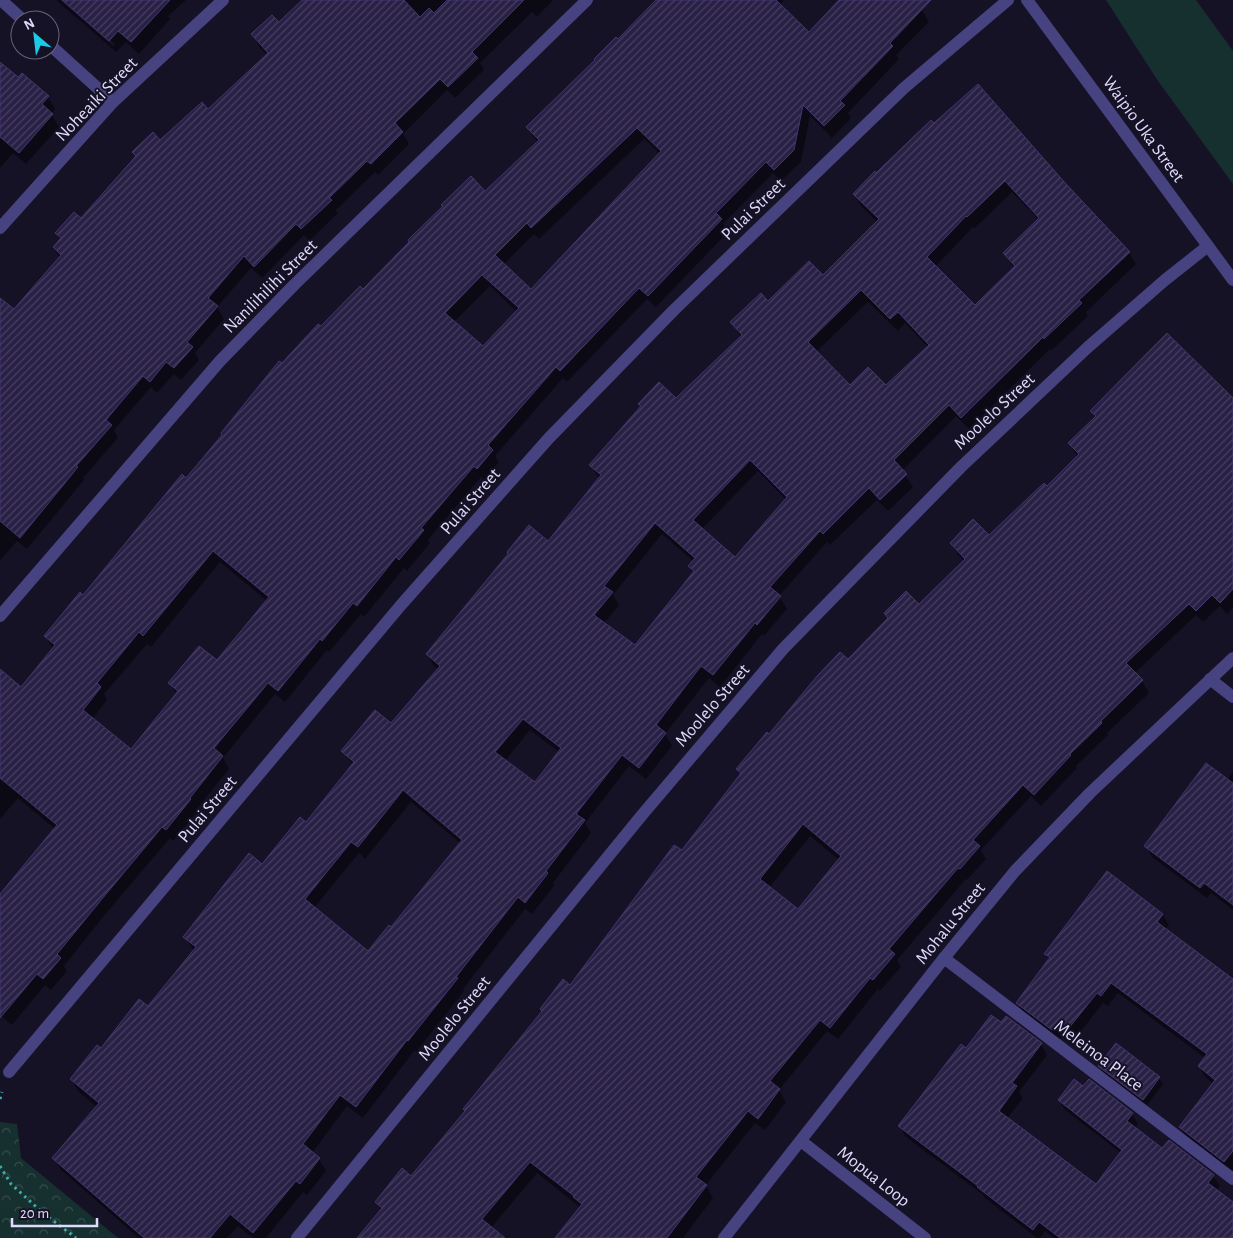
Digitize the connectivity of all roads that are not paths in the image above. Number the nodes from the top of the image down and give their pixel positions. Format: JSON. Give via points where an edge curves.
{"nodes":[{"id":1,"x":1,"y":0,"type":"edge"},
{"id":2,"x":223,"y":0,"type":"edge"},
{"id":3,"x":586,"y":0,"type":"edge"},
{"id":4,"x":1008,"y":0,"type":"edge"},
{"id":5,"x":1027,"y":0,"type":"edge"},
{"id":6,"x":12,"y":10,"type":"edge"},
{"id":7,"x":60,"y":54,"type":"edge"},
{"id":8,"x":113,"y":102,"type":"junction"},
{"id":9,"x":0,"y":228,"type":"edge"},
{"id":10,"x":1208,"y":246,"type":"junction"},
{"id":11,"x":1233,"y":280,"type":"edge"},
{"id":12,"x":0,"y":616,"type":"edge"},
{"id":13,"x":1233,"y":658,"type":"edge"},
{"id":14,"x":1210,"y":679,"type":"junction"},
{"id":15,"x":1233,"y":697,"type":"edge"},
{"id":16,"x":944,"y":958,"type":"junction"},
{"id":17,"x":8,"y":1072,"type":"dead end"},
{"id":18,"x":800,"y":1141,"type":"junction"},
{"id":19,"x":1233,"y":1179,"type":"edge"},
{"id":20,"x":297,"y":1238,"type":"edge"},
{"id":21,"x":724,"y":1238,"type":"edge"},
{"id":22,"x":925,"y":1238,"type":"edge"}],
"edges":[{"from":1,"to":6,"type":"street"},
{"from":2,"to":8,"type":"street","name":"Noheaiki Street"},
{"from":3,"to":12,"type":"street","name":"Nanilihilihi Street","via":[[220,361]]},
{"from":4,"to":17,"type":"street","name":"Pulai Street","via":[[904,88],[674,310],[549,438],[401,605]]},
{"from":5,"to":10,"type":"street","name":"Waipio Uka Street"},
{"from":7,"to":8,"type":"street"},
{"from":8,"to":9,"type":"street","name":"Noheaiki Street"},
{"from":10,"to":11,"type":"street","name":"Waipio Uka Street"},
{"from":10,"to":20,"type":"street","name":"Moolelo Street","via":[[1087,348],[960,467],[784,649],[636,823]]},
{"from":13,"to":14,"type":"street","name":"Mohalu Street"},
{"from":14,"to":15,"type":"street"},
{"from":14,"to":16,"type":"street","name":"Mohalu Street","via":[[1069,814],[1015,872]]},
{"from":16,"to":18,"type":"street","name":"Mohalu Street"},
{"from":16,"to":19,"type":"street","name":"Meleinoa Place"},
{"from":18,"to":21,"type":"street","name":"Mohalu Street"},
{"from":18,"to":22,"type":"street","name":"Mopua Loop"}]}
